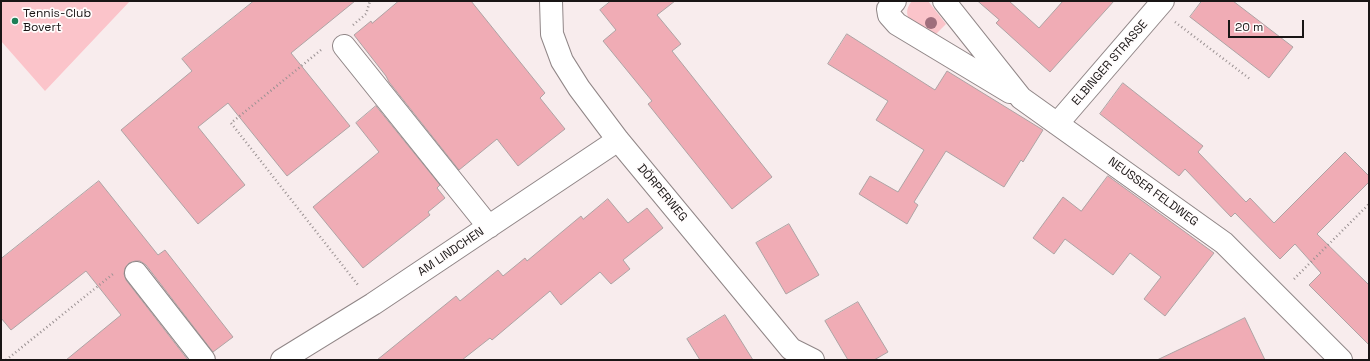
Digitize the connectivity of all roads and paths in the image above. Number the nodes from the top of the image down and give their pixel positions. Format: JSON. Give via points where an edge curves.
{"nodes":[{"id":1,"x":370,"y":1,"type":"edge"},
{"id":2,"x":551,"y":1,"type":"edge"},
{"id":3,"x":895,"y":1,"type":"edge"},
{"id":4,"x":944,"y":1,"type":"edge"},
{"id":5,"x":1160,"y":5,"type":"edge"},
{"id":6,"x":340,"y":40,"type":"junction"},
{"id":7,"x":1250,"y":80,"type":"dead end"},
{"id":8,"x":1021,"y":98,"type":"junction"},
{"id":9,"x":1057,"y":124,"type":"junction"},
{"id":10,"x":618,"y":140,"type":"junction"},
{"id":11,"x":1369,"y":204,"type":"edge"},
{"id":12,"x":489,"y":227,"type":"junction"},
{"id":13,"x":136,"y":273,"type":"joint"},
{"id":14,"x":1276,"y":296,"type":"junction"},
{"id":15,"x":373,"y":304,"type":"junction"},
{"id":16,"x":785,"y":354,"type":"edge"},
{"id":17,"x":6,"y":360,"type":"edge"},
{"id":18,"x":204,"y":360,"type":"edge"},
{"id":19,"x":282,"y":360,"type":"edge"},
{"id":20,"x":813,"y":360,"type":"edge"},
{"id":21,"x":1341,"y":360,"type":"edge"}],
"edges":[{"from":1,"to":6,"type":"path","via":[[366,14]]},
{"from":2,"to":10,"type":"street","name":"DÖRPERWEG","via":[[552,34],[562,61]]},
{"from":3,"to":8,"type":"street","name":"NEUSSER FELDWEG","via":[[888,9],[889,16],[897,24]]},
{"from":4,"to":8,"type":"street","name":"NEUSSER FELDWEG"},
{"from":5,"to":7,"type":"path"},
{"from":5,"to":9,"type":"street","name":"ELBINGER STRASSE"},
{"from":6,"to":12,"type":"street"},
{"from":6,"to":15,"type":"path","via":[[231,123]]},
{"from":8,"to":9,"type":"street","name":"NEUSSER FELDWEG"},
{"from":9,"to":14,"type":"street","name":"NEUSSER FELDWEG","via":[[1224,243]]},
{"from":10,"to":12,"type":"street","name":"AM LINDCHEN"},
{"from":10,"to":16,"type":"street","name":"DÖRPERWEG"},
{"from":11,"to":14,"type":"path"},
{"from":12,"to":15,"type":"street","name":"AM LINDCHEN"},
{"from":13,"to":17,"type":"path","via":[[130,266],[122,267]]},
{"from":13,"to":18,"type":"street"},
{"from":14,"to":21,"type":"street","name":"NEUSSER FELDWEG"},
{"from":15,"to":19,"type":"street","name":"AM LINDCHEN"},
{"from":16,"to":20,"type":"street","name":"DÖRPERWEG"}]}
